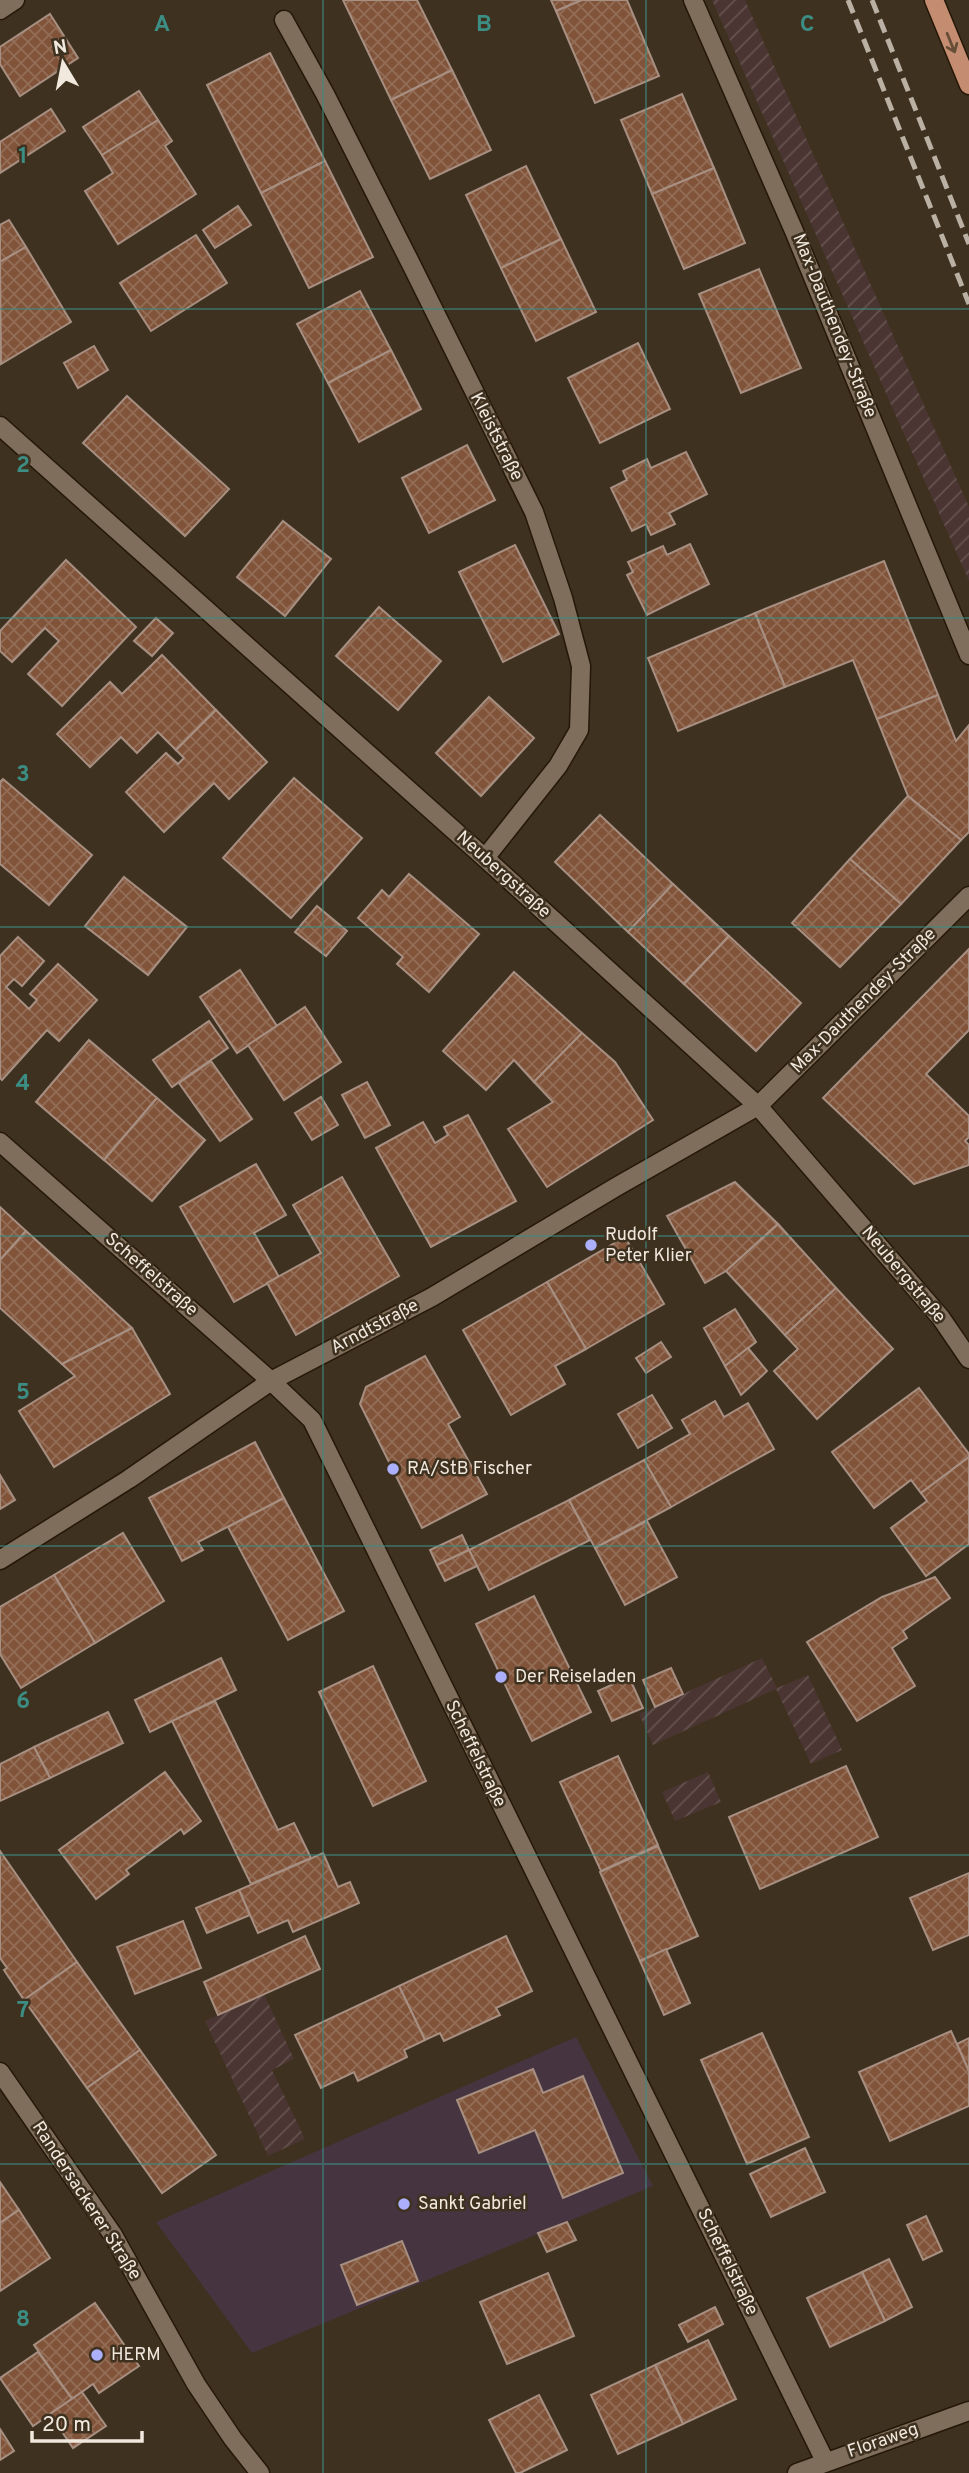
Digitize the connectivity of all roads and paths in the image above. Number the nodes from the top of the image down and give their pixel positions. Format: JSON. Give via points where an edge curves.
{"nodes":[{"id":1,"x":15,"y":0,"type":"edge"},
{"id":2,"x":693,"y":0,"type":"edge"},
{"id":3,"x":934,"y":0,"type":"edge"},
{"id":4,"x":0,"y":10,"type":"edge"},
{"id":5,"x":284,"y":20,"type":"dead end"},
{"id":6,"x":969,"y":85,"type":"edge"},
{"id":7,"x":0,"y":426,"type":"edge"},
{"id":8,"x":969,"y":655,"type":"edge"},
{"id":9,"x":485,"y":858,"type":"junction"},
{"id":10,"x":969,"y":896,"type":"edge"},
{"id":11,"x":758,"y":1106,"type":"junction"},
{"id":12,"x":0,"y":1142,"type":"edge"},
{"id":13,"x":969,"y":1359,"type":"edge"},
{"id":14,"x":271,"y":1381,"type":"junction"},
{"id":15,"x":0,"y":1560,"type":"edge"},
{"id":16,"x":0,"y":2072,"type":"edge"},
{"id":17,"x":969,"y":2411,"type":"edge"},
{"id":18,"x":825,"y":2461,"type":"junction"},
{"id":19,"x":260,"y":2473,"type":"edge"},
{"id":20,"x":797,"y":2473,"type":"edge"}],
"edges":[{"from":1,"to":4,"type":"street"},
{"from":2,"to":8,"type":"street","name":"Max-Dauthendey-Straße"},
{"from":3,"to":6,"type":"main road","one_way":true},
{"from":5,"to":9,"type":"street","name":"Kleiststraße","via":[[534,512],[581,666],[579,730],[558,766]]},
{"from":7,"to":9,"type":"street","name":"Neubergstraße"},
{"from":9,"to":11,"type":"street","name":"Neubergstraße"},
{"from":10,"to":11,"type":"street","name":"Max-Dauthendey-Straße"},
{"from":11,"to":13,"type":"street","name":"Neubergstraße","via":[[941,1318]]},
{"from":11,"to":14,"type":"street","name":"Arndtstraße","via":[[432,1297]]},
{"from":12,"to":14,"type":"street","name":"Scheffelstraße"},
{"from":14,"to":15,"type":"street","name":"Arndtstraße","via":[[129,1479]]},
{"from":14,"to":18,"type":"street","name":"Scheffelstraße","via":[[312,1420]]},
{"from":16,"to":19,"type":"street","name":"Randersackerer Straße","via":[[113,2235],[196,2384]]},
{"from":17,"to":18,"type":"street","name":"Floraweg"},
{"from":18,"to":20,"type":"street","name":"Floraweg"}]}
